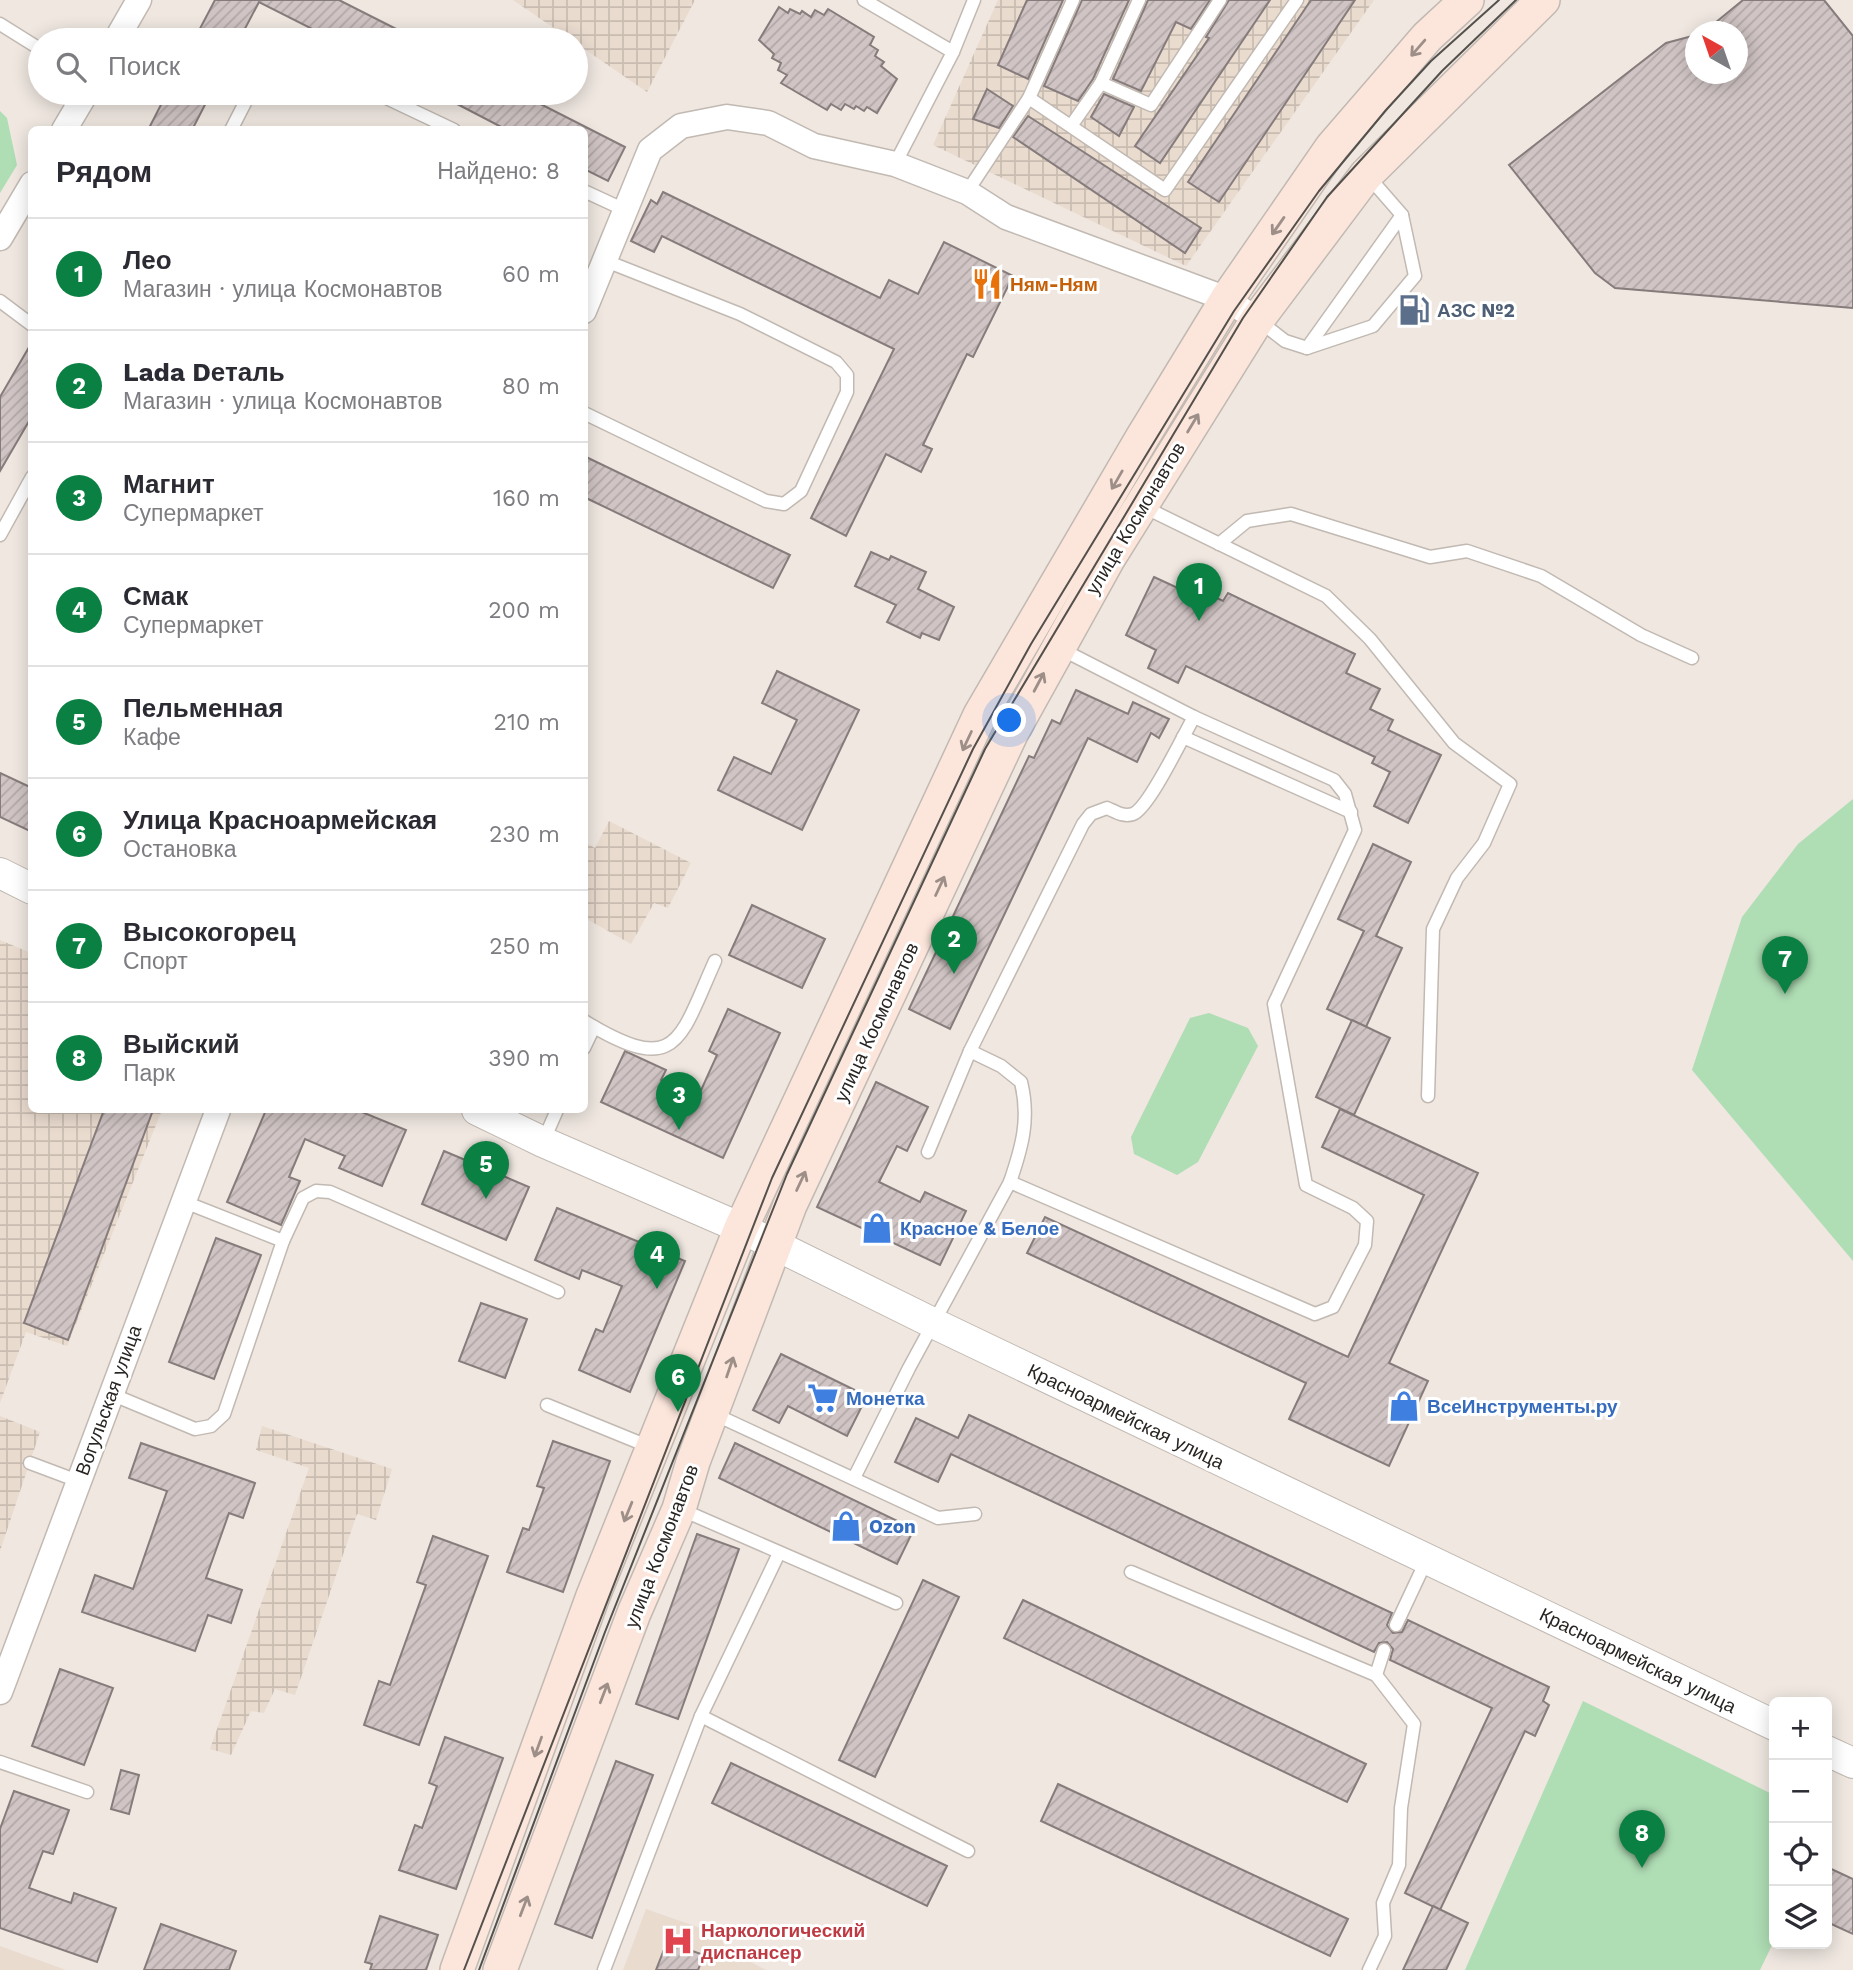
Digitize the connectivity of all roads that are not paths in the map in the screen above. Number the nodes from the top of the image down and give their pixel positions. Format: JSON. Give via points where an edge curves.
{"nodes":[{"id":1,"x":139,"y":0,"type":"edge"},
{"id":2,"x":864,"y":0,"type":"edge"},
{"id":3,"x":974,"y":0,"type":"edge"},
{"id":4,"x":1073,"y":0,"type":"edge"},
{"id":5,"x":1139,"y":0,"type":"edge"},
{"id":6,"x":1220,"y":0,"type":"edge"},
{"id":7,"x":1297,"y":0,"type":"edge"},
{"id":8,"x":1467,"y":0,"type":"edge"},
{"id":9,"x":1543,"y":0,"type":"edge"},
{"id":10,"x":0,"y":24,"type":"edge"},
{"id":11,"x":123,"y":28,"type":"edge"},
{"id":12,"x":28,"y":42,"type":"edge"},
{"id":13,"x":953,"y":52,"type":"junction"},
{"id":14,"x":1101,"y":83,"type":"junction"},
{"id":15,"x":1029,"y":98,"type":"junction"},
{"id":16,"x":79,"y":105,"type":"edge"},
{"id":17,"x":244,"y":105,"type":"edge"},
{"id":18,"x":401,"y":105,"type":"edge"},
{"id":19,"x":66,"y":126,"type":"edge"},
{"id":20,"x":233,"y":126,"type":"edge"},
{"id":21,"x":446,"y":126,"type":"edge"},
{"id":22,"x":1071,"y":126,"type":"junction"},
{"id":23,"x":895,"y":164,"type":"junction"},
{"id":24,"x":1366,"y":175,"type":"junction"},
{"id":25,"x":967,"y":192,"type":"junction"},
{"id":26,"x":28,"y":193,"type":"edge"},
{"id":27,"x":588,"y":193,"type":"edge"},
{"id":28,"x":625,"y":210,"type":"junction"},
{"id":29,"x":1402,"y":215,"type":"junction"},
{"id":30,"x":0,"y":238,"type":"edge"},
{"id":31,"x":606,"y":261,"type":"junction"},
{"id":32,"x":588,"y":297,"type":"edge"},
{"id":33,"x":1227,"y":299,"type":"junction"},
{"id":34,"x":0,"y":301,"type":"edge"},
{"id":35,"x":1257,"y":320,"type":"junction"},
{"id":36,"x":28,"y":322,"type":"edge"},
{"id":37,"x":1307,"y":348,"type":"junction"},
{"id":38,"x":588,"y":415,"type":"edge"},
{"id":39,"x":28,"y":484,"type":"edge"},
{"id":40,"x":1142,"y":506,"type":"junction"},
{"id":41,"x":0,"y":535,"type":"edge"},
{"id":42,"x":1219,"y":544,"type":"junction"},
{"id":43,"x":1057,"y":648,"type":"junction"},
{"id":44,"x":1692,"y":658,"type":"dead end"},
{"id":45,"x":1194,"y":717,"type":"junction"},
{"id":46,"x":1183,"y":737,"type":"junction"},
{"id":47,"x":1351,"y":812,"type":"junction"},
{"id":48,"x":0,"y":873,"type":"edge"},
{"id":49,"x":28,"y":887,"type":"edge"},
{"id":50,"x":715,"y":961,"type":"dead end"},
{"id":51,"x":589,"y":1024,"type":"edge"},
{"id":52,"x":970,"y":1051,"type":"junction"},
{"id":53,"x":1428,"y":1096,"type":"dead end"},
{"id":54,"x":217,"y":1113,"type":"edge"},
{"id":55,"x":483,"y":1113,"type":"edge"},
{"id":56,"x":556,"y":1113,"type":"edge"},
{"id":57,"x":543,"y":1142,"type":"junction"},
{"id":58,"x":928,"y":1152,"type":"dead end"},
{"id":59,"x":1010,"y":1182,"type":"junction"},
{"id":60,"x":182,"y":1201,"type":"junction"},
{"id":61,"x":741,"y":1228,"type":"junction"},
{"id":62,"x":283,"y":1241,"type":"junction"},
{"id":63,"x":775,"y":1244,"type":"junction"},
{"id":64,"x":558,"y":1292,"type":"dead end"},
{"id":65,"x":933,"y":1324,"type":"junction"},
{"id":66,"x":111,"y":1394,"type":"junction"},
{"id":67,"x":547,"y":1405,"type":"dead end"},
{"id":68,"x":713,"y":1414,"type":"junction"},
{"id":69,"x":653,"y":1449,"type":"junction"},
{"id":70,"x":30,"y":1463,"type":"dead end"},
{"id":71,"x":854,"y":1478,"type":"junction"},
{"id":72,"x":78,"y":1481,"type":"junction"},
{"id":73,"x":679,"y":1509,"type":"junction"},
{"id":74,"x":975,"y":1514,"type":"dead end"},
{"id":75,"x":779,"y":1553,"type":"junction"},
{"id":76,"x":1427,"y":1559,"type":"junction"},
{"id":77,"x":1131,"y":1572,"type":"dead end"},
{"id":78,"x":897,"y":1603,"type":"dead end"},
{"id":79,"x":1396,"y":1625,"type":"dead end"},
{"id":80,"x":1384,"y":1650,"type":"dead end"},
{"id":81,"x":6,"y":1655,"type":"edge"},
{"id":82,"x":1376,"y":1675,"type":"junction"},
{"id":83,"x":0,"y":1692,"type":"edge"},
{"id":84,"x":701,"y":1716,"type":"junction"},
{"id":85,"x":1769,"y":1724,"type":"edge"},
{"id":86,"x":1832,"y":1753,"type":"edge"},
{"id":87,"x":0,"y":1762,"type":"edge"},
{"id":88,"x":1853,"y":1763,"type":"edge"},
{"id":89,"x":87,"y":1791,"type":"dead end"},
{"id":90,"x":968,"y":1852,"type":"dead end"},
{"id":91,"x":457,"y":1970,"type":"edge"},
{"id":92,"x":500,"y":1970,"type":"edge"},
{"id":93,"x":604,"y":1970,"type":"edge"},
{"id":94,"x":1369,"y":1970,"type":"edge"}],
"edges":[{"from":1,"to":11,"type":"street"},
{"from":2,"to":13,"type":"lane"},
{"from":3,"to":13,"type":"lane"},
{"from":4,"to":15,"type":"lane"},
{"from":5,"to":14,"type":"lane"},
{"from":6,"to":14,"type":"lane","via":[[1150,105]]},
{"from":7,"to":22,"type":"lane","via":[[1165,190]]},
{"from":8,"to":33,"type":"main road","name":"улица Космонавтов","one_way":true,"via":[[1427,37],[1332,147]]},
{"from":9,"to":24,"type":"main road","name":"улица Космонавтов"},
{"from":10,"to":12,"type":"lane"},
{"from":13,"to":23,"type":"lane"},
{"from":14,"to":22,"type":"lane"},
{"from":15,"to":22,"type":"lane"},
{"from":15,"to":25,"type":"lane"},
{"from":16,"to":19,"type":"street"},
{"from":17,"to":20,"type":"lane"},
{"from":18,"to":21,"type":"lane"},
{"from":23,"to":25,"type":"street"},
{"from":23,"to":28,"type":"street","via":[[814,146],[768,123],[727,117],[681,126],[650,150]]},
{"from":24,"to":29,"type":"lane"},
{"from":24,"to":35,"type":"main road","name":"улица Космонавтов"},
{"from":25,"to":33,"type":"street","via":[[1006,217]]},
{"from":26,"to":30,"type":"street"},
{"from":27,"to":28,"type":"lane"},
{"from":28,"to":31,"type":"street"},
{"from":29,"to":37,"type":"lane"},
{"from":29,"to":37,"type":"lane","via":[[1415,276],[1373,326]]},
{"from":31,"to":32,"type":"street"},
{"from":31,"to":38,"type":"lane","via":[[740,314],[836,362],[847,375],[847,392],[801,491],[784,504],[766,501]]},
{"from":33,"to":35,"type":"street"},
{"from":33,"to":61,"type":"main road","name":"улица Космонавтов","one_way":true,"via":[[980,715]]},
{"from":34,"to":36,"type":"lane"},
{"from":35,"to":37,"type":"lane","via":[[1285,341]]},
{"from":40,"to":35,"type":"main road","name":"улица Космонавтов","one_way":true},
{"from":39,"to":41,"type":"lane"},
{"from":40,"to":42,"type":"lane"},
{"from":40,"to":43,"type":"main road","name":"улица Космонавтов"},
{"from":42,"to":44,"type":"lane","via":[[1247,521],[1291,514],[1430,557],[1467,551],[1541,576],[1641,635]]},
{"from":42,"to":53,"type":"lane","via":[[1326,596],[1370,639],[1454,743],[1510,784],[1485,843],[1457,878],[1433,929]]},
{"from":43,"to":45,"type":"lane"},
{"from":63,"to":43,"type":"main road","name":"улица Космонавтов","one_way":true,"via":[[1005,746]]},
{"from":45,"to":46,"type":"lane"},
{"from":45,"to":47,"type":"lane","via":[[1334,780]]},
{"from":46,"to":47,"type":"lane"},
{"from":46,"to":52,"type":"lane","via":[[1147,803],[1134,814],[1122,815],[1107,808],[1091,814],[1083,824]]},
{"from":47,"to":59,"type":"lane","via":[[1354,830],[1273,1004],[1306,1185],[1353,1208],[1367,1221],[1365,1245],[1333,1307],[1315,1314]]},
{"from":48,"to":49,"type":"street"},
{"from":50,"to":51,"type":"lane","via":[[681,1036],[665,1048],[646,1049]]},
{"from":52,"to":58,"type":"lane"},
{"from":52,"to":59,"type":"lane","via":[[1021,1082],[1027,1124]]},
{"from":54,"to":60,"type":"street","name":"Вогульская улица"},
{"from":55,"to":57,"type":"street","name":"Красноармейская улица"},
{"from":56,"to":57,"type":"lane"},
{"from":57,"to":61,"type":"street","name":"Красноармейская улица"},
{"from":59,"to":65,"type":"lane"},
{"from":60,"to":62,"type":"lane"},
{"from":60,"to":66,"type":"street","name":"Вогульская улица"},
{"from":61,"to":63,"type":"street","name":"Красноармейская улица"},
{"from":61,"to":69,"type":"main road","name":"улица Космонавтов"},
{"from":62,"to":64,"type":"lane","via":[[303,1198],[316,1191],[330,1192]]},
{"from":62,"to":66,"type":"lane","via":[[224,1414],[211,1426],[195,1429]]},
{"from":63,"to":65,"type":"street","name":"Красноармейская улица"},
{"from":68,"to":63,"type":"main road","name":"улица Космонавтов","one_way":true},
{"from":65,"to":71,"type":"lane"},
{"from":65,"to":76,"type":"street","name":"Красноармейская улица"},
{"from":66,"to":72,"type":"street","name":"Вогульская улица"},
{"from":67,"to":69,"type":"lane"},
{"from":68,"to":71,"type":"lane"},
{"from":68,"to":73,"type":"main road","name":"улица Космонавтов"},
{"from":69,"to":91,"type":"main road","name":"улица Космонавтов","one_way":true,"via":[[593,1596]]},
{"from":70,"to":72,"type":"lane"},
{"from":71,"to":74,"type":"lane","via":[[938,1518]]},
{"from":72,"to":81,"type":"street","name":"Вогульская улица"},
{"from":73,"to":75,"type":"lane"},
{"from":92,"to":73,"type":"main road","name":"улица Космонавтов","one_way":true,"via":[[634,1614]]},
{"from":75,"to":78,"type":"lane"},
{"from":75,"to":84,"type":"lane"},
{"from":76,"to":79,"type":"lane"},
{"from":76,"to":85,"type":"street","name":"Красноармейская улица"},
{"from":77,"to":82,"type":"lane"},
{"from":80,"to":82,"type":"lane"},
{"from":81,"to":83,"type":"street","name":"Вогульская улица"},
{"from":82,"to":94,"type":"lane","via":[[1414,1724],[1401,1808],[1399,1866],[1383,1903],[1385,1936]]},
{"from":84,"to":90,"type":"lane"},
{"from":84,"to":93,"type":"lane"},
{"from":86,"to":88,"type":"street"},
{"from":87,"to":89,"type":"lane"}]}
